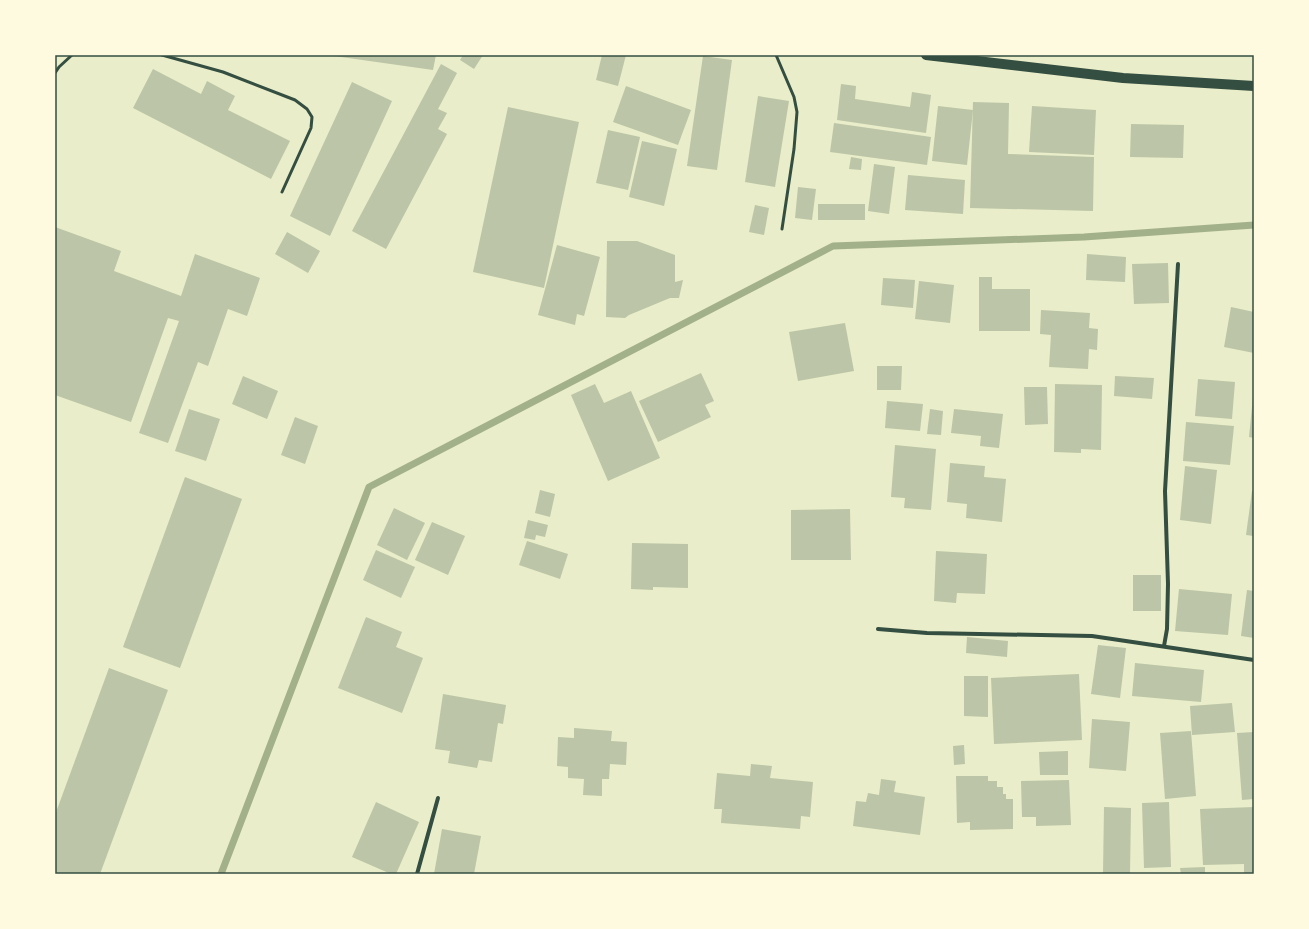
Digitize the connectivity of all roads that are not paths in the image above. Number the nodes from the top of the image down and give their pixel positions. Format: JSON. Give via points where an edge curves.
{"nodes":[{"id":1,"x":72,"y":55,"type":"edge"},
{"id":2,"x":162,"y":55,"type":"edge"},
{"id":3,"x":776,"y":55,"type":"edge"},
{"id":4,"x":926,"y":55,"type":"edge"},
{"id":5,"x":55,"y":73,"type":"edge"},
{"id":6,"x":1254,"y":86,"type":"edge"},
{"id":7,"x":282,"y":192,"type":"dead end"},
{"id":8,"x":782,"y":229,"type":"dead end"},
{"id":9,"x":1178,"y":264,"type":"dead end"},
{"id":10,"x":878,"y":629,"type":"dead end"},
{"id":11,"x":1164,"y":646,"type":"junction"},
{"id":12,"x":1254,"y":660,"type":"edge"},
{"id":13,"x":438,"y":798,"type":"dead end"},
{"id":14,"x":417,"y":874,"type":"edge"}],
"edges":[{"from":1,"to":5,"type":"lane"},
{"from":2,"to":7,"type":"lane","via":[[223,72],[295,100],[307,109],[312,116],[311,128]]},
{"from":3,"to":8,"type":"lane","via":[[794,97],[797,112]]},
{"from":4,"to":6,"type":"main road","via":[[1123,78]]},
{"from":9,"to":11,"type":"street","via":[[1165,491],[1168,584]]},
{"from":10,"to":11,"type":"street","via":[[927,633],[1092,636]]},
{"from":11,"to":12,"type":"street"},
{"from":13,"to":14,"type":"street"}]}
